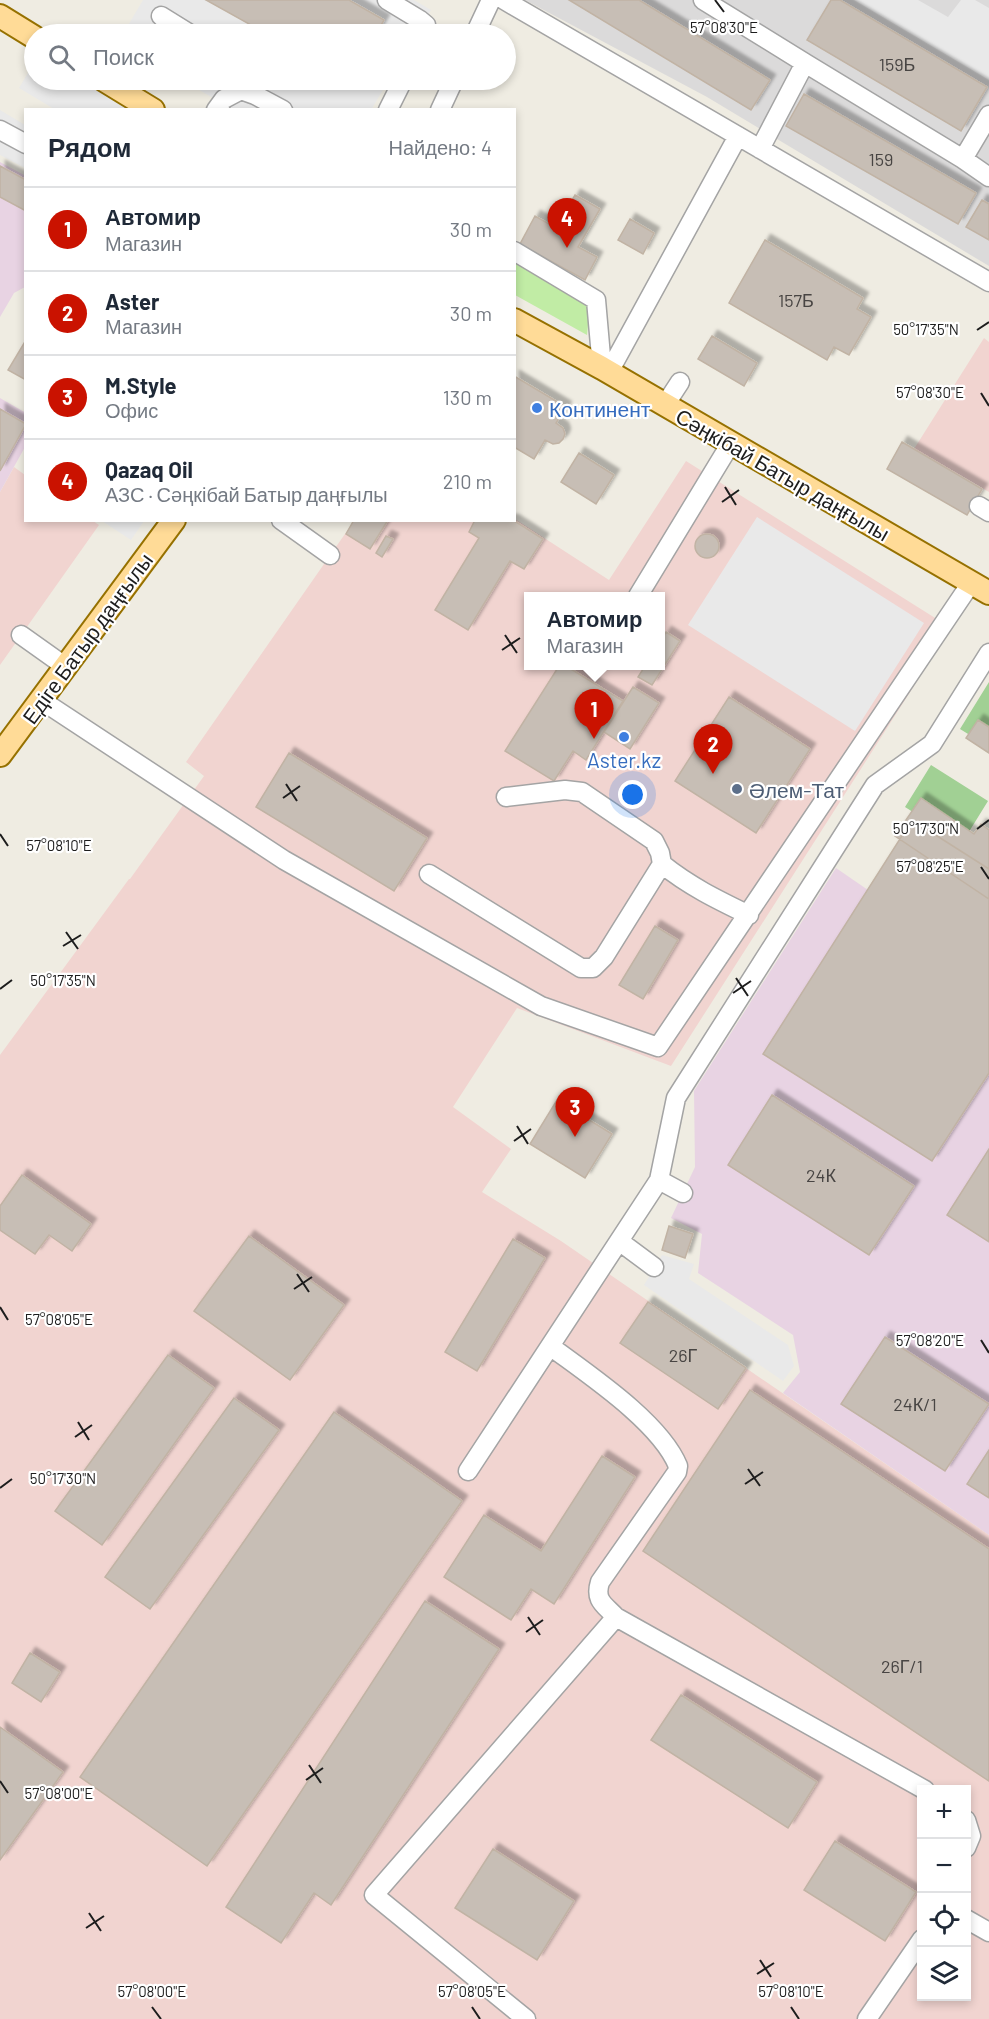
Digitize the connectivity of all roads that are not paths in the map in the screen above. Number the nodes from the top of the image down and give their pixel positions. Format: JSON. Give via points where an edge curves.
{"nodes":[{"id":1,"x":387,"y":0,"type":"edge"},
{"id":2,"x":491,"y":0,"type":"edge"},
{"id":3,"x":504,"y":0,"type":"edge"},
{"id":4,"x":704,"y":0,"type":"edge"},
{"id":5,"x":161,"y":15,"type":"dead end"},
{"id":6,"x":0,"y":16,"type":"edge"},
{"id":7,"x":175,"y":24,"type":"edge"},
{"id":8,"x":425,"y":24,"type":"edge"},
{"id":9,"x":480,"y":24,"type":"edge"},
{"id":10,"x":24,"y":31,"type":"edge"},
{"id":11,"x":805,"y":63,"type":"junction"},
{"id":12,"x":120,"y":90,"type":"edge"},
{"id":13,"x":236,"y":90,"type":"edge"},
{"id":14,"x":250,"y":90,"type":"edge"},
{"id":15,"x":398,"y":90,"type":"edge"},
{"id":16,"x":449,"y":90,"type":"edge"},
{"id":17,"x":150,"y":108,"type":"edge"},
{"id":18,"x":217,"y":108,"type":"edge"},
{"id":19,"x":281,"y":108,"type":"edge"},
{"id":20,"x":389,"y":108,"type":"edge"},
{"id":21,"x":441,"y":108,"type":"edge"},
{"id":22,"x":989,"y":115,"type":"edge"},
{"id":23,"x":0,"y":130,"type":"edge"},
{"id":24,"x":738,"y":136,"type":"junction"},
{"id":25,"x":24,"y":143,"type":"edge"},
{"id":26,"x":760,"y":149,"type":"junction"},
{"id":27,"x":963,"y":159,"type":"junction"},
{"id":28,"x":989,"y":177,"type":"edge"},
{"id":29,"x":516,"y":252,"type":"edge"},
{"id":30,"x":989,"y":282,"type":"edge"},
{"id":31,"x":516,"y":321,"type":"edge"},
{"id":32,"x":605,"y":370,"type":"junction"},
{"id":33,"x":680,"y":382,"type":"dead end"},
{"id":34,"x":665,"y":405,"type":"junction"},
{"id":35,"x":731,"y":443,"type":"junction"},
{"id":36,"x":173,"y":522,"type":"edge"},
{"id":37,"x":284,"y":522,"type":"edge"},
{"id":38,"x":330,"y":555,"type":"dead end"},
{"id":39,"x":980,"y":588,"type":"edge"},
{"id":40,"x":641,"y":592,"type":"edge"},
{"id":41,"x":21,"y":635,"type":"dead end"},
{"id":42,"x":989,"y":653,"type":"edge"},
{"id":43,"x":66,"y":667,"type":"junction"},
{"id":44,"x":41,"y":700,"type":"junction"},
{"id":45,"x":0,"y":755,"type":"edge"},
{"id":46,"x":506,"y":797,"type":"dead end"},
{"id":47,"x":662,"y":864,"type":"junction"},
{"id":48,"x":429,"y":874,"type":"dead end"},
{"id":49,"x":749,"y":915,"type":"junction"},
{"id":50,"x":659,"y":1180,"type":"junction"},
{"id":51,"x":683,"y":1193,"type":"dead end"},
{"id":52,"x":619,"y":1241,"type":"junction"},
{"id":53,"x":654,"y":1267,"type":"dead end"},
{"id":54,"x":550,"y":1346,"type":"junction"},
{"id":55,"x":468,"y":1471,"type":"dead end"},
{"id":56,"x":616,"y":1617,"type":"junction"},
{"id":57,"x":917,"y":1785,"type":"edge"},
{"id":58,"x":971,"y":1922,"type":"edge"},
{"id":59,"x":989,"y":1932,"type":"edge"},
{"id":60,"x":917,"y":1945,"type":"edge"},
{"id":61,"x":526,"y":2019,"type":"edge"},
{"id":62,"x":867,"y":2019,"type":"edge"}],
"edges":[{"from":1,"to":8,"type":"street"},
{"from":2,"to":9,"type":"street"},
{"from":3,"to":24,"type":"street"},
{"from":4,"to":11,"type":"street"},
{"from":5,"to":7,"type":"street"},
{"from":6,"to":10,"type":"main road"},
{"from":11,"to":26,"type":"street"},
{"from":11,"to":27,"type":"street"},
{"from":12,"to":17,"type":"main road"},
{"from":13,"to":18,"type":"street"},
{"from":14,"to":19,"type":"street"},
{"from":15,"to":20,"type":"street"},
{"from":16,"to":21,"type":"street"},
{"from":22,"to":27,"type":"street"},
{"from":23,"to":25,"type":"street"},
{"from":24,"to":26,"type":"street"},
{"from":24,"to":32,"type":"street"},
{"from":26,"to":30,"type":"street"},
{"from":27,"to":28,"type":"street"},
{"from":29,"to":32,"type":"street","via":[[596,300]]},
{"from":31,"to":32,"type":"main road","name":"Сәңкібай Батыр даңғылы"},
{"from":32,"to":34,"type":"main road","name":"Сәңкібай Батыр даңғылы"},
{"from":33,"to":34,"type":"street"},
{"from":34,"to":35,"type":"main road","name":"Сәңкібай Батыр даңғылы"},
{"from":35,"to":39,"type":"main road","name":"Сәңкібай Батыр даңғылы"},
{"from":35,"to":40,"type":"street"},
{"from":36,"to":43,"type":"main road","name":"Едіге Батыр даңғылы"},
{"from":37,"to":38,"type":"street"},
{"from":39,"to":49,"type":"street"},
{"from":41,"to":43,"type":"street"},
{"from":42,"to":50,"type":"street","via":[[932,744],[875,785],[676,1098]]},
{"from":43,"to":44,"type":"main road","name":"Едіге Батыр даңғылы"},
{"from":44,"to":45,"type":"main road","name":"Едіге Батыр даңғылы"},
{"from":44,"to":49,"type":"street","via":[[284,860],[541,1006],[658,1047]]},
{"from":46,"to":47,"type":"street","via":[[565,790],[582,792],[654,841]]},
{"from":47,"to":48,"type":"street","via":[[604,957],[593,968],[581,968]]},
{"from":47,"to":49,"type":"street","via":[[710,897]]},
{"from":50,"to":51,"type":"street"},
{"from":50,"to":52,"type":"street"},
{"from":52,"to":53,"type":"street"},
{"from":52,"to":54,"type":"street"},
{"from":54,"to":55,"type":"street"},
{"from":54,"to":56,"type":"street","via":[[637,1413],[678,1466],[600,1582],[599,1599]]},
{"from":56,"to":57,"type":"street"},
{"from":56,"to":61,"type":"street","via":[[374,1895]]},
{"from":58,"to":59,"type":"street"},
{"from":60,"to":62,"type":"street"}]}
